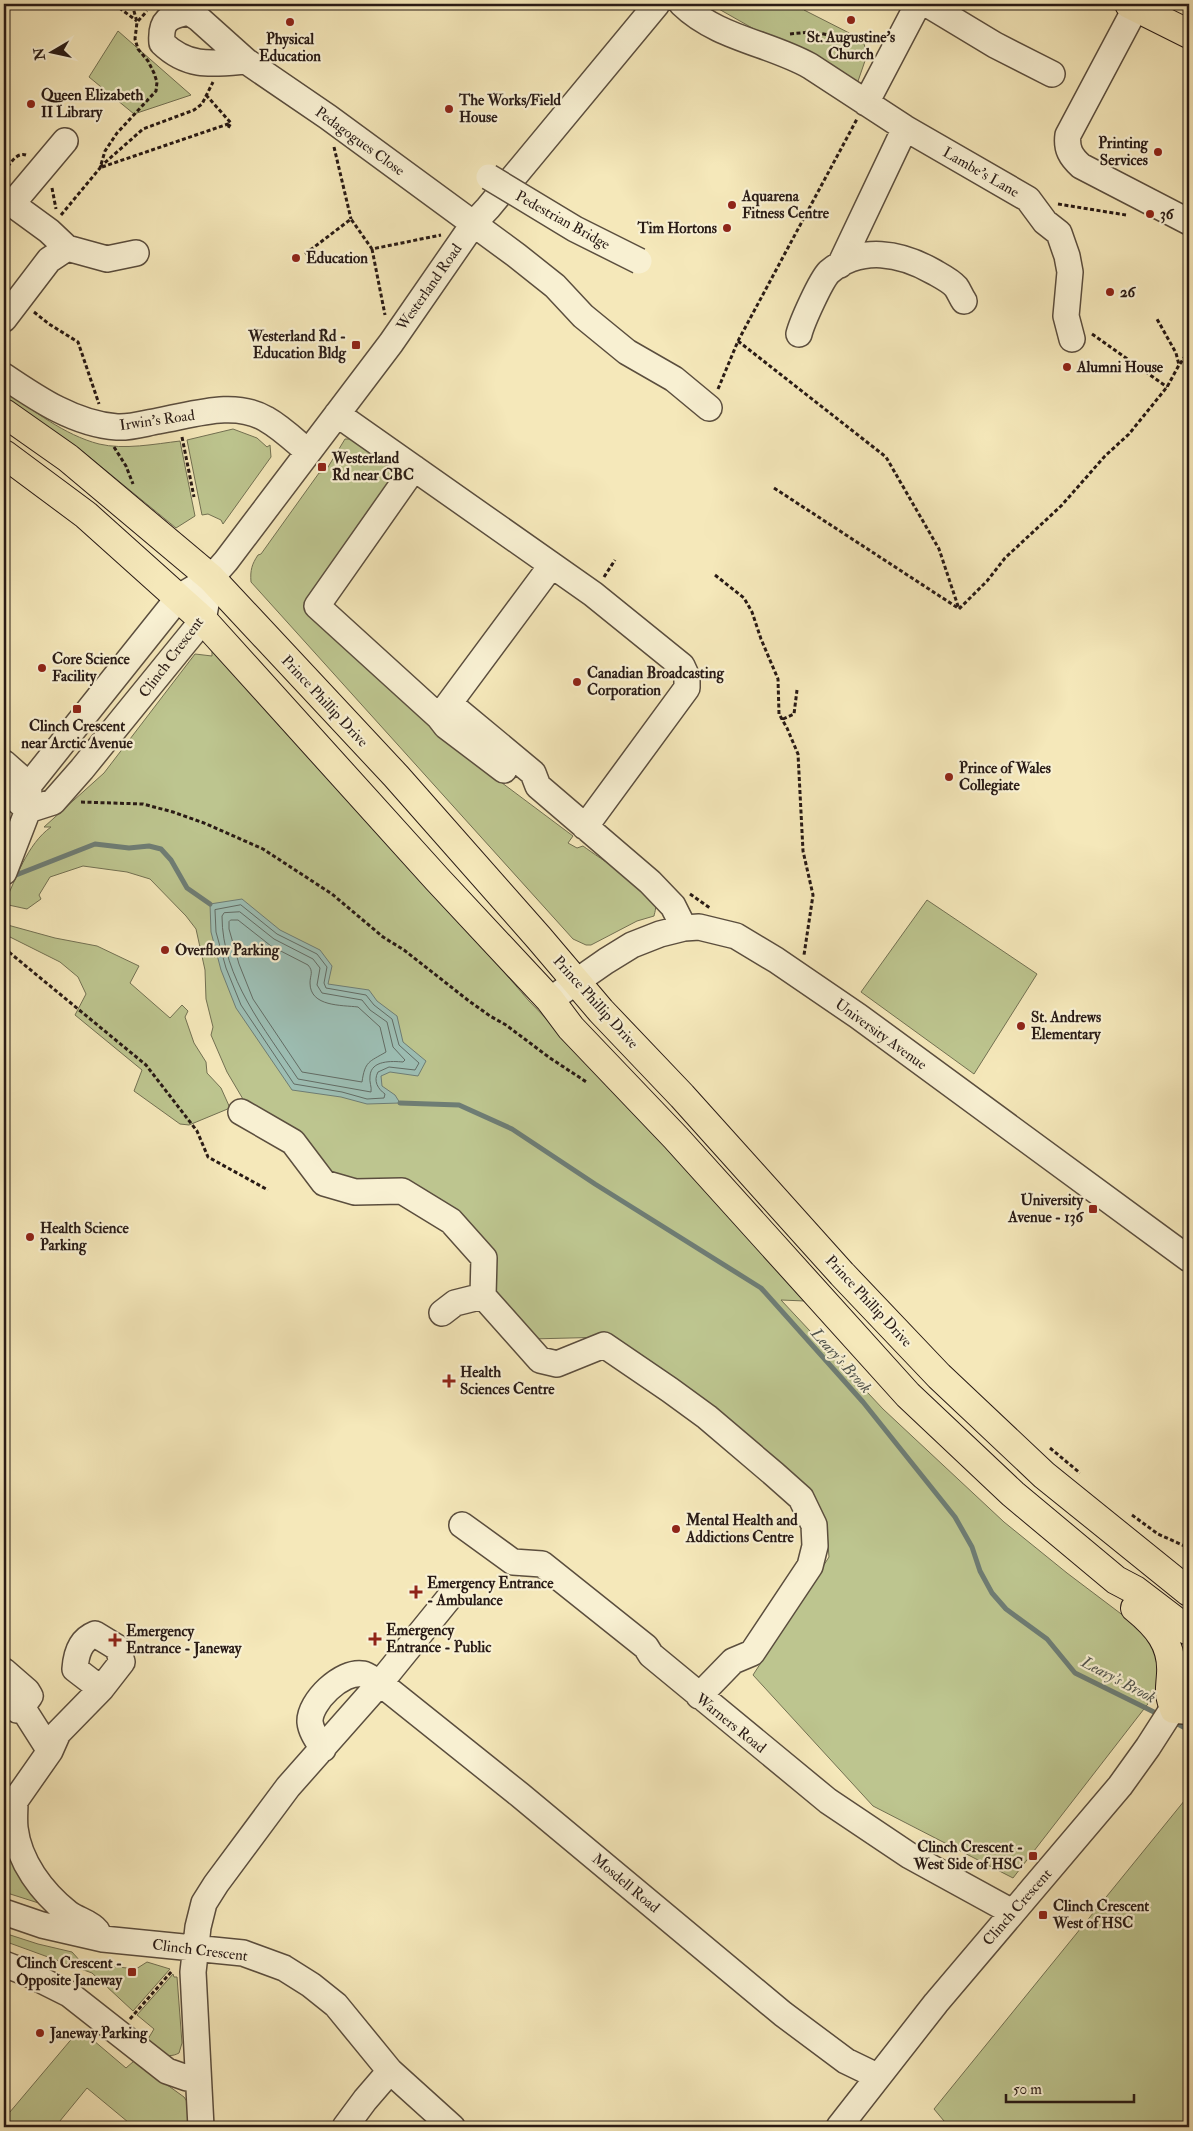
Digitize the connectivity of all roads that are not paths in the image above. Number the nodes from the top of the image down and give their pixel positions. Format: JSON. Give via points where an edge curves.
{"nodes":[{"id":1,"x":656,"y":4,"type":"edge"},
{"id":2,"x":682,"y":4,"type":"edge"},
{"id":3,"x":918,"y":4,"type":"edge"},
{"id":4,"x":927,"y":4,"type":"edge"},
{"id":5,"x":1132,"y":5,"type":"edge"},
{"id":6,"x":1189,"y":34,"type":"edge"},
{"id":7,"x":246,"y":62,"type":"junction"},
{"id":8,"x":1052,"y":74,"type":"dead end"},
{"id":9,"x":866,"y":103,"type":"junction"},
{"id":10,"x":905,"y":128,"type":"junction"},
{"id":11,"x":65,"y":141,"type":"dead end"},
{"id":12,"x":489,"y":177,"type":"dead end"},
{"id":13,"x":1189,"y":222,"type":"edge"},
{"id":14,"x":474,"y":223,"type":"junction"},
{"id":15,"x":67,"y":248,"type":"junction"},
{"id":16,"x":136,"y":253,"type":"dead end"},
{"id":17,"x":639,"y":261,"type":"dead end"},
{"id":18,"x":840,"y":265,"type":"junction"},
{"id":19,"x":964,"y":301,"type":"dead end"},
{"id":20,"x":4,"y":319,"type":"edge"},
{"id":21,"x":1069,"y":327,"type":"road end"},
{"id":22,"x":799,"y":334,"type":"dead end"},
{"id":23,"x":4,"y":376,"type":"edge"},
{"id":24,"x":710,"y":408,"type":"road end"},
{"id":25,"x":4,"y":413,"type":"edge"},
{"id":26,"x":337,"y":414,"type":"junction"},
{"id":27,"x":308,"y":452,"type":"junction"},
{"id":28,"x":4,"y":454,"type":"edge"},
{"id":29,"x":414,"y":468,"type":"junction"},
{"id":30,"x":551,"y":566,"type":"junction"},
{"id":31,"x":211,"y":578,"type":"junction"},
{"id":32,"x":179,"y":597,"type":"junction"},
{"id":33,"x":203,"y":620,"type":"junction"},
{"id":34,"x":444,"y":711,"type":"junction"},
{"id":35,"x":4,"y":763,"type":"edge"},
{"id":36,"x":30,"y":785,"type":"junction"},
{"id":37,"x":4,"y":788,"type":"edge"},
{"id":38,"x":28,"y":810,"type":"junction"},
{"id":39,"x":585,"y":827,"type":"junction"},
{"id":40,"x":7,"y":864,"type":"edge"},
{"id":41,"x":684,"y":928,"type":"junction"},
{"id":42,"x":574,"y":981,"type":"junction"},
{"id":43,"x":550,"y":1000,"type":"junction"},
{"id":44,"x":241,"y":1112,"type":"dead end"},
{"id":45,"x":1189,"y":1259,"type":"edge"},
{"id":46,"x":483,"y":1296,"type":"junction"},
{"id":47,"x":442,"y":1313,"type":"dead end"},
{"id":48,"x":462,"y":1526,"type":"dead end"},
{"id":49,"x":1116,"y":1580,"type":"junction"},
{"id":50,"x":1189,"y":1592,"type":"edge"},
{"id":51,"x":449,"y":1598,"type":"dead end"},
{"id":52,"x":1189,"y":1631,"type":"edge"},
{"id":53,"x":4,"y":1670,"type":"edge"},
{"id":54,"x":380,"y":1683,"type":"junction"},
{"id":55,"x":1189,"y":1683,"type":"edge"},
{"id":56,"x":102,"y":1689,"type":"dead end"},
{"id":57,"x":699,"y":1696,"type":"junction"},
{"id":58,"x":13,"y":1703,"type":"edge"},
{"id":59,"x":1181,"y":1709,"type":"edge"},
{"id":60,"x":323,"y":1750,"type":"junction"},
{"id":61,"x":50,"y":1751,"type":"junction"},
{"id":62,"x":9,"y":1804,"type":"edge"},
{"id":63,"x":4,"y":1912,"type":"edge"},
{"id":64,"x":1012,"y":1912,"type":"junction"},
{"id":65,"x":103,"y":1939,"type":"junction"},
{"id":66,"x":196,"y":1948,"type":"junction"},
{"id":67,"x":4,"y":1964,"type":"edge"},
{"id":68,"x":390,"y":2071,"type":"junction"},
{"id":69,"x":878,"y":2076,"type":"junction"},
{"id":70,"x":197,"y":2077,"type":"junction"},
{"id":71,"x":201,"y":2127,"type":"edge"},
{"id":72,"x":345,"y":2127,"type":"edge"},
{"id":73,"x":452,"y":2127,"type":"edge"},
{"id":74,"x":839,"y":2127,"type":"edge"}],
"edges":[{"from":1,"to":14,"type":"street","name":"Westerland Road"},
{"from":2,"to":9,"type":"street","name":"Lambe's Lane","via":[[738,38],[799,60]]},
{"from":3,"to":9,"type":"street"},
{"from":4,"to":8,"type":"street","via":[[995,45]]},
{"from":5,"to":6,"type":"main road"},
{"from":5,"to":13,"type":"street","via":[[1068,135],[1068,149],[1081,166]]},
{"from":7,"to":7,"type":"street","name":"Pedagogues Close","via":[[189,12],[168,18],[161,32],[162,43],[175,55],[191,61],[217,64]]},
{"from":7,"to":14,"type":"street","name":"Pedagogues Close"},
{"from":9,"to":10,"type":"street","name":"Lambe's Lane"},
{"from":10,"to":18,"type":"street"},
{"from":10,"to":21,"type":"street","name":"Lambe's Lane","via":[[1028,199],[1045,222],[1059,234],[1070,272]]},
{"from":11,"to":15,"type":"street","via":[[12,204]]},
{"from":12,"to":17,"type":"street","name":"Pedestrian Bridge","bridge":true,"via":[[575,230]]},
{"from":14,"to":24,"type":"street","name":"Pedagogues Close","via":[[555,286],[583,316],[626,352],[674,379]]},
{"from":14,"to":26,"type":"street","name":"Westerland Road"},
{"from":15,"to":16,"type":"street","via":[[108,259]]},
{"from":15,"to":20,"type":"street","via":[[49,260]]},
{"from":18,"to":19,"type":"street","via":[[862,256],[901,257],[956,286]]},
{"from":18,"to":22,"type":"street","via":[[828,274],[802,321]]},
{"from":23,"to":27,"type":"street","name":"Irwin's Road","via":[[56,408],[94,424],[119,428],[231,409],[250,412],[266,419]]},
{"from":25,"to":31,"type":"main road","name":"Prince Phillip Drive","via":[[68,458]]},
{"from":26,"to":27,"type":"street","name":"Westerland Road"},
{"from":26,"to":29,"type":"street"},
{"from":27,"to":31,"type":"street","name":"Westerland Road"},
{"from":28,"to":32,"type":"main road","via":[[86,514]]},
{"from":29,"to":30,"type":"street"},
{"from":29,"to":34,"type":"street","via":[[317,606]]},
{"from":30,"to":34,"type":"street"},
{"from":30,"to":39,"type":"street","via":[[593,594],[673,657],[687,677],[687,688]]},
{"from":31,"to":32,"type":"street","name":"Clinch Crescent"},
{"from":31,"to":33,"type":"street","name":"Clinch Crescent"},
{"from":31,"to":42,"type":"main road","name":"Prince Phillip Drive","via":[[396,776],[540,938]]},
{"from":32,"to":33,"type":"main road"},
{"from":32,"to":36,"type":"street","name":"Clinch Crescent"},
{"from":33,"to":38,"type":"street","name":"Clinch Crescent","via":[[53,802]]},
{"from":33,"to":43,"type":"main road"},
{"from":34,"to":39,"type":"street","via":[[446,726],[527,787],[538,786]]},
{"from":35,"to":36,"type":"street"},
{"from":36,"to":38,"type":"street"},
{"from":37,"to":38,"type":"street"},
{"from":38,"to":40,"type":"street"},
{"from":39,"to":41,"type":"street","via":[[656,888],[673,906]]},
{"from":41,"to":42,"type":"street","name":"University Avenue","via":[[632,945]]},
{"from":41,"to":45,"type":"street","name":"University Avenue","via":[[707,928],[736,936],[776,960],[858,1016]]},
{"from":42,"to":43,"type":"street","name":"University Avenue"},
{"from":42,"to":50,"type":"main road","name":"Prince Phillip Drive","via":[[939,1376],[1044,1475]]},
{"from":43,"to":49,"type":"main road","via":[[571,1028],[676,1138],[908,1395],[1013,1494]]},
{"from":44,"to":46,"type":"street","via":[[293,1142],[324,1182],[354,1192],[402,1191],[451,1221],[484,1258]]},
{"from":46,"to":47,"type":"street","via":[[455,1302]]},
{"from":46,"to":57,"type":"street","via":[[540,1360],[557,1364],[604,1345],[707,1417],[801,1498],[814,1525],[815,1546],[810,1566],[752,1653],[732,1660]]},
{"from":48,"to":57,"type":"street","name":"Warners Road","via":[[513,1562],[542,1564],[646,1647]]},
{"from":49,"to":52,"type":"main road"},
{"from":49,"to":59,"type":"main road","via":[[1129,1603],[1154,1624],[1168,1648],[1171,1660],[1168,1693]]},
{"from":51,"to":54,"type":"street"},
{"from":53,"to":58,"type":"street","via":[[29,1693],[29,1698]]},
{"from":54,"to":60,"type":"street"},
{"from":54,"to":60,"type":"street","name":"Mosdell Road","via":[[363,1674],[350,1675],[338,1680],[313,1708],[310,1721]]},
{"from":54,"to":69,"type":"street","name":"Mosdell Road","via":[[783,2014],[846,2062]]},
{"from":55,"to":59,"type":"street","name":"Clinch Crescent"},
{"from":56,"to":61,"type":"street","via":[[58,1733]]},
{"from":57,"to":64,"type":"street","name":"Warners Road","via":[[828,1801],[910,1856]]},
{"from":58,"to":61,"type":"street"},
{"from":59,"to":64,"type":"street","name":"Clinch Crescent","via":[[1094,1819]]},
{"from":60,"to":66,"type":"street","via":[[288,1787],[209,1894],[201,1911]]},
{"from":61,"to":62,"type":"street"},
{"from":62,"to":65,"type":"street","via":[[22,1854],[33,1874],[60,1907],[93,1926]]},
{"from":63,"to":65,"type":"street","name":"Clinch Crescent","via":[[42,1925]]},
{"from":64,"to":69,"type":"street","name":"Clinch Crescent"},
{"from":65,"to":66,"type":"street","name":"Clinch Crescent"},
{"from":66,"to":68,"type":"street","name":"Clinch Crescent","via":[[254,1956],[311,1984],[336,2005]]},
{"from":66,"to":70,"type":"street","via":[[193,1972]]},
{"from":67,"to":70,"type":"street","via":[[69,1994],[167,2071],[187,2078]]},
{"from":68,"to":72,"type":"street"},
{"from":68,"to":73,"type":"street","name":"Clinch Crescent"},
{"from":69,"to":74,"type":"street","name":"Clinch Crescent"},
{"from":70,"to":71,"type":"street"}]}
